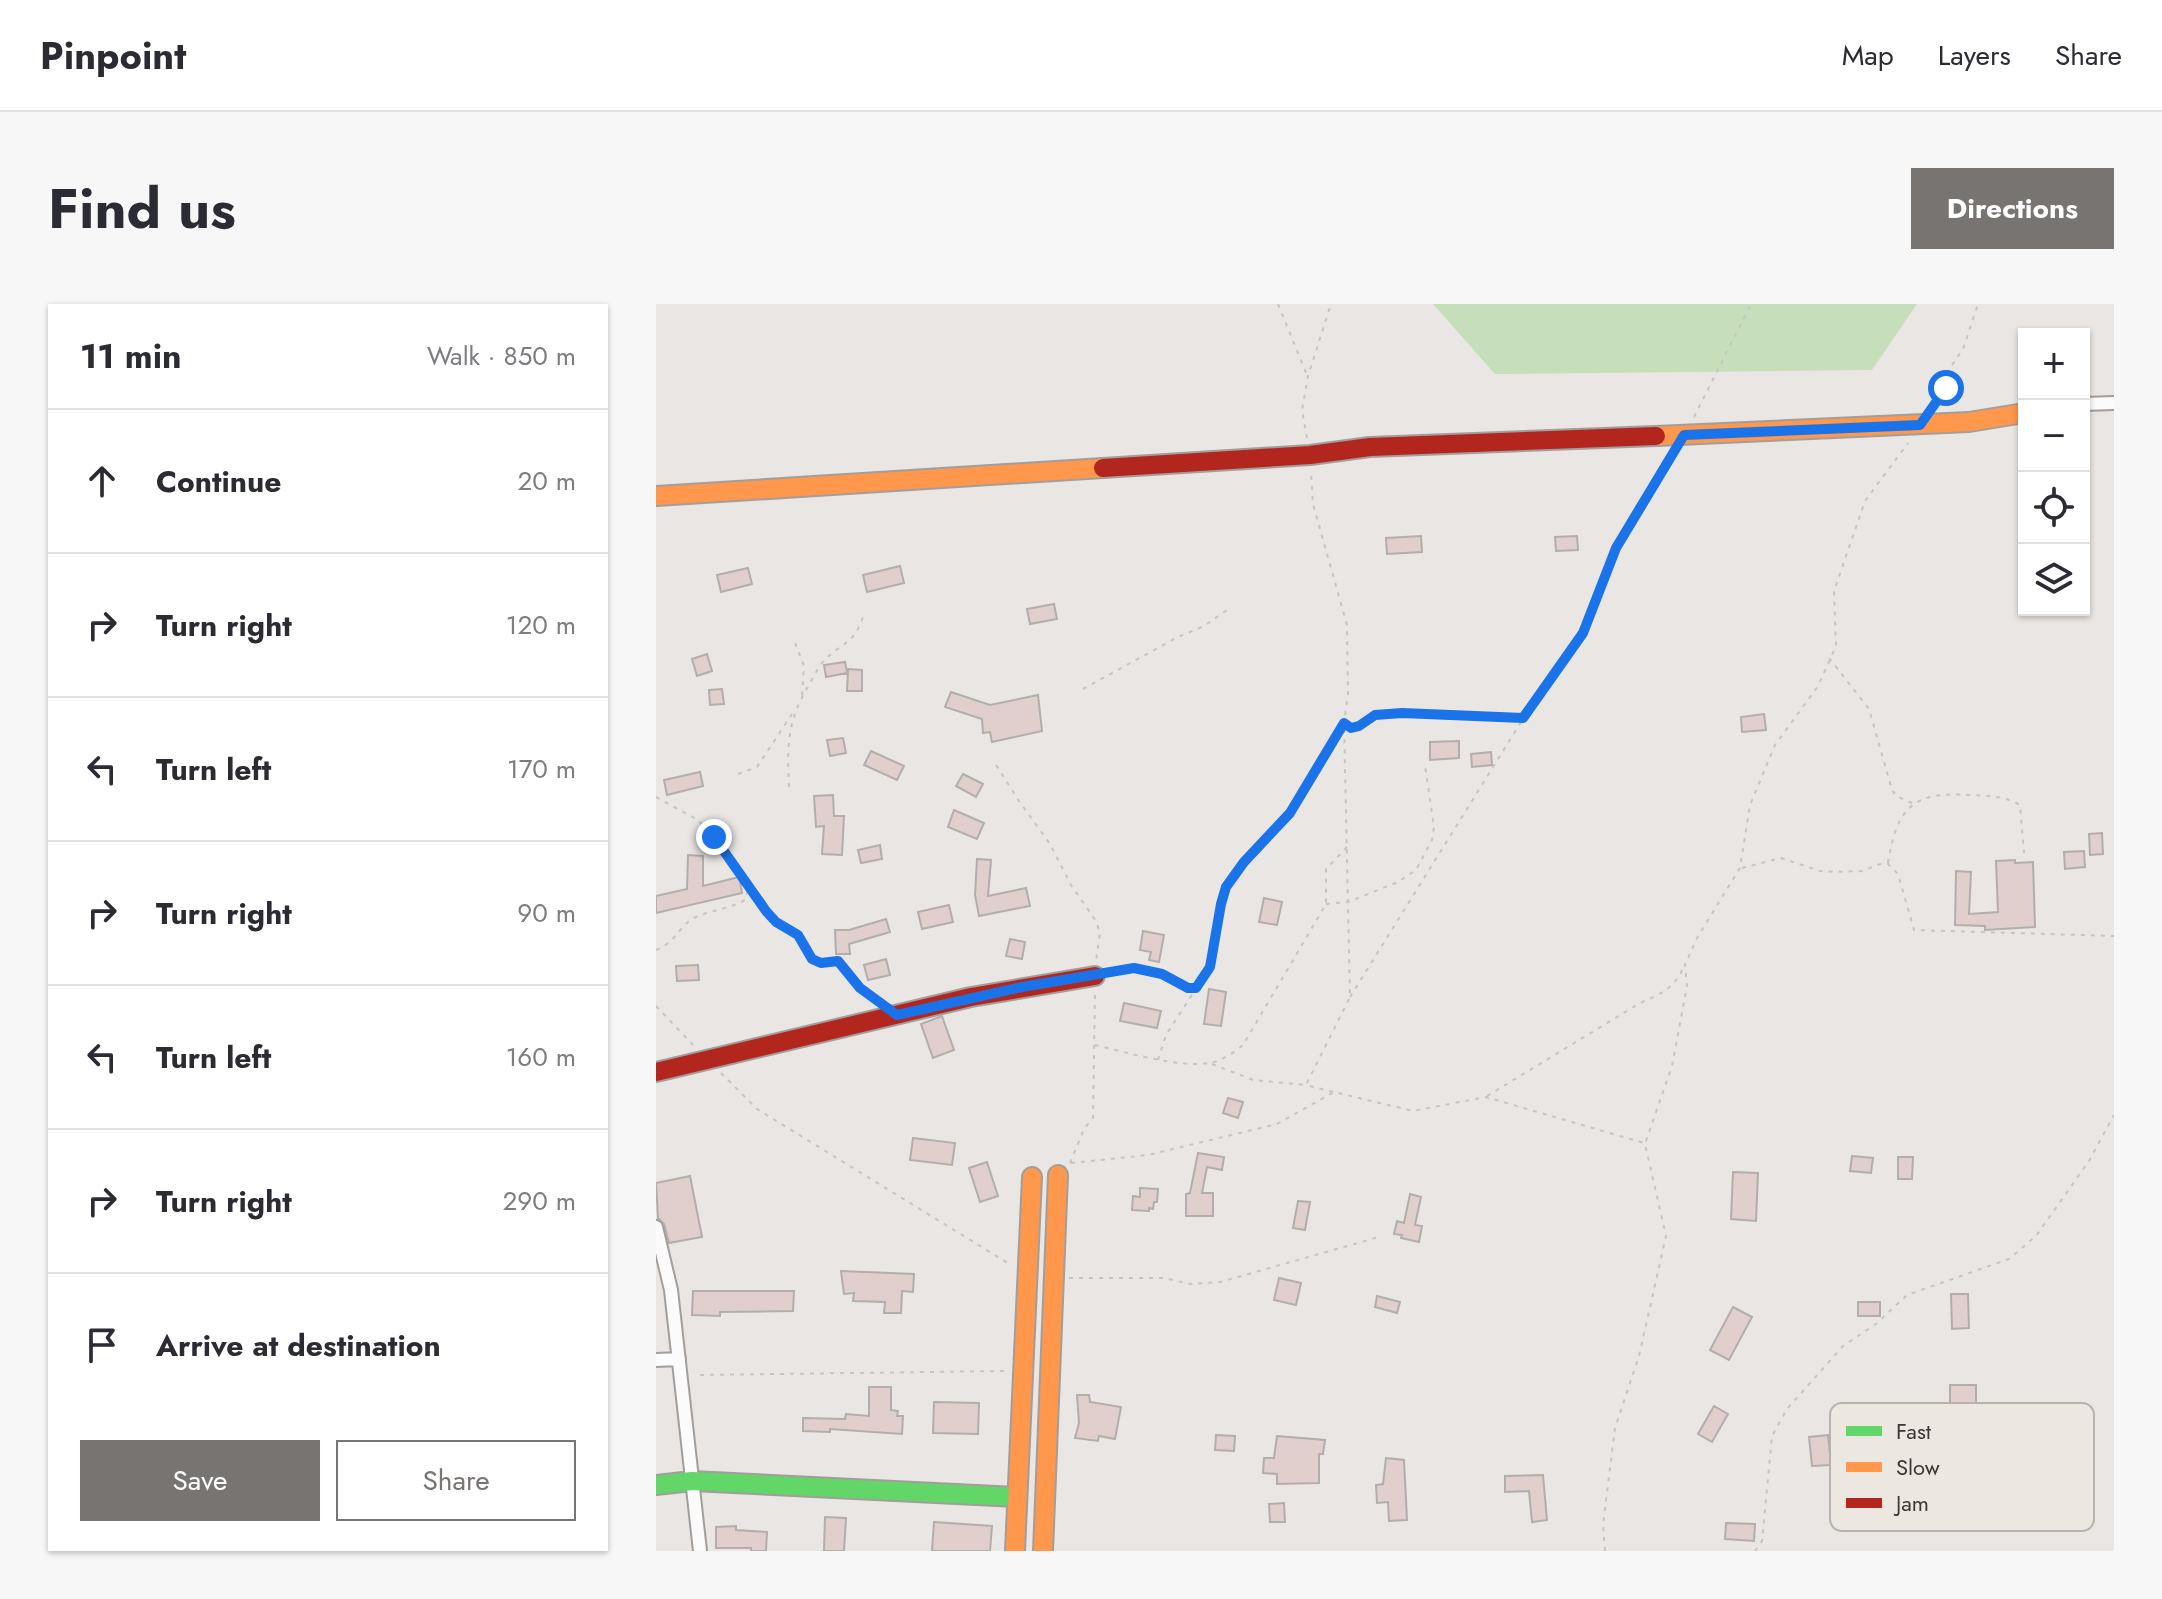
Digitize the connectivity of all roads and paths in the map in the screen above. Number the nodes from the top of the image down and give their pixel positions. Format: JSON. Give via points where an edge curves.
{"nodes":[{"id":1,"x":1278,"y":304,"type":"edge"},
{"id":2,"x":1331,"y":304,"type":"edge"},
{"id":3,"x":1751,"y":304,"type":"edge"},
{"id":4,"x":1978,"y":304,"type":"edge"},
{"id":5,"x":1308,"y":376,"type":"junction"},
{"id":6,"x":2114,"y":403,"type":"edge"},
{"id":7,"x":2090,"y":404,"type":"edge"},
{"id":8,"x":2018,"y":414,"type":"edge"},
{"id":9,"x":1920,"y":425,"type":"junction"},
{"id":10,"x":1684,"y":435,"type":"junction"},
{"id":11,"x":1310,"y":455,"type":"junction"},
{"id":12,"x":656,"y":496,"type":"edge"},
{"id":13,"x":1227,"y":610,"type":"dead end"},
{"id":14,"x":865,"y":612,"type":"dead end"},
{"id":15,"x":795,"y":643,"type":"dead end"},
{"id":16,"x":1829,"y":657,"type":"junction"},
{"id":17,"x":1083,"y":689,"type":"dead end"},
{"id":18,"x":802,"y":697,"type":"junction"},
{"id":19,"x":795,"y":710,"type":"junction"},
{"id":20,"x":1523,"y":718,"type":"junction"},
{"id":21,"x":1344,"y":723,"type":"junction"},
{"id":22,"x":996,"y":765,"type":"dead end"},
{"id":23,"x":1425,"y":766,"type":"dead end"},
{"id":24,"x":738,"y":774,"type":"dead end"},
{"id":25,"x":789,"y":787,"type":"dead end"},
{"id":26,"x":656,"y":797,"type":"edge"},
{"id":27,"x":1913,"y":804,"type":"junction"},
{"id":28,"x":1348,"y":846,"type":"junction"},
{"id":29,"x":2024,"y":853,"type":"dead end"},
{"id":30,"x":1888,"y":864,"type":"junction"},
{"id":31,"x":1740,"y":868,"type":"junction"},
{"id":32,"x":750,"y":884,"type":"junction"},
{"id":33,"x":1326,"y":904,"type":"junction"},
{"id":34,"x":2114,"y":936,"type":"edge"},
{"id":35,"x":656,"y":950,"type":"edge"},
{"id":36,"x":1685,"y":965,"type":"junction"},
{"id":37,"x":1095,"y":976,"type":"junction"},
{"id":38,"x":1196,"y":988,"type":"junction"},
{"id":39,"x":1350,"y":997,"type":"junction"},
{"id":40,"x":656,"y":1006,"type":"edge"},
{"id":41,"x":897,"y":1015,"type":"junction"},
{"id":42,"x":1093,"y":1044,"type":"junction"},
{"id":43,"x":1158,"y":1060,"type":"junction"},
{"id":44,"x":708,"y":1061,"type":"junction"},
{"id":45,"x":1210,"y":1063,"type":"junction"},
{"id":46,"x":656,"y":1072,"type":"edge"},
{"id":47,"x":1306,"y":1085,"type":"junction"},
{"id":48,"x":1334,"y":1092,"type":"junction"},
{"id":49,"x":1486,"y":1097,"type":"junction"},
{"id":50,"x":2114,"y":1115,"type":"edge"},
{"id":51,"x":1645,"y":1144,"type":"junction"},
{"id":52,"x":1064,"y":1169,"type":"junction"},
{"id":53,"x":1032,"y":1177,"type":"joint"},
{"id":54,"x":656,"y":1227,"type":"edge"},
{"id":55,"x":1379,"y":1237,"type":"dead end"},
{"id":56,"x":658,"y":1242,"type":"edge"},
{"id":57,"x":1028,"y":1274,"type":"junction"},
{"id":58,"x":1054,"y":1286,"type":"junction"},
{"id":59,"x":679,"y":1359,"type":"junction"},
{"id":60,"x":656,"y":1360,"type":"edge"},
{"id":61,"x":1023,"y":1371,"type":"junction"},
{"id":62,"x":700,"y":1375,"type":"dead end"},
{"id":63,"x":692,"y":1481,"type":"junction"},
{"id":64,"x":656,"y":1485,"type":"edge"},
{"id":65,"x":1017,"y":1497,"type":"junction"},
{"id":66,"x":700,"y":1551,"type":"edge"},
{"id":67,"x":1015,"y":1551,"type":"edge"},
{"id":68,"x":1043,"y":1551,"type":"edge"},
{"id":69,"x":1605,"y":1551,"type":"edge"},
{"id":70,"x":1755,"y":1551,"type":"edge"}],
"edges":[{"from":1,"to":5,"type":"path"},
{"from":2,"to":5,"type":"path"},
{"from":3,"to":10,"type":"path"},
{"from":4,"to":9,"type":"path","via":[[1963,349],[1944,377],[1946,388]]},
{"from":5,"to":11,"type":"path","via":[[1302,410]]},
{"from":6,"to":7,"type":"street"},
{"from":8,"to":9,"type":"street"},
{"from":9,"to":10,"type":"street"},
{"from":9,"to":16,"type":"path","via":[[1865,501],[1834,591],[1836,646]]},
{"from":10,"to":11,"type":"street","via":[[1370,447]]},
{"from":10,"to":20,"type":"path","via":[[1616,548],[1583,633]]},
{"from":11,"to":12,"type":"street"},
{"from":11,"to":21,"type":"path","via":[[1313,504],[1347,625]]},
{"from":13,"to":17,"type":"path"},
{"from":14,"to":18,"type":"path","via":[[857,634],[821,664]]},
{"from":15,"to":18,"type":"path","via":[[804,666]]},
{"from":16,"to":27,"type":"path","via":[[1869,709],[1892,790]]},
{"from":16,"to":31,"type":"path","via":[[1818,686],[1775,745],[1750,805]]},
{"from":18,"to":19,"type":"path"},
{"from":19,"to":24,"type":"path","via":[[757,767]]},
{"from":19,"to":25,"type":"path"},
{"from":20,"to":21,"type":"path","via":[[1402,713],[1375,715],[1351,728]]},
{"from":20,"to":39,"type":"path"},
{"from":21,"to":28,"type":"path"},
{"from":21,"to":38,"type":"path","via":[[1290,813],[1226,887],[1210,967]]},
{"from":22,"to":37,"type":"path","via":[[1096,921],[1100,933]]},
{"from":23,"to":33,"type":"path","via":[[1434,827],[1416,870],[1348,902]]},
{"from":26,"to":32,"type":"path","via":[[698,820]]},
{"from":27,"to":29,"type":"path","via":[[1929,795],[1949,794],[2015,802],[2020,805]]},
{"from":27,"to":30,"type":"path","via":[[1898,823]]},
{"from":28,"to":33,"type":"path","via":[[1326,869]]},
{"from":28,"to":39,"type":"path"},
{"from":30,"to":31,"type":"path","via":[[1835,872],[1781,858]]},
{"from":30,"to":34,"type":"path","via":[[1898,874],[1914,930]]},
{"from":31,"to":36,"type":"path"},
{"from":32,"to":35,"type":"path","via":[[745,900],[695,917],[670,945]]},
{"from":32,"to":41,"type":"path","via":[[766,911],[798,935],[812,959],[838,961],[860,988]]},
{"from":33,"to":45,"type":"path","via":[[1243,1045]]},
{"from":36,"to":49,"type":"path","via":[[1675,984],[1659,995]]},
{"from":36,"to":51,"type":"path","via":[[1687,986],[1672,1066]]},
{"from":37,"to":38,"type":"path","via":[[1139,968]]},
{"from":37,"to":41,"type":"street"},
{"from":37,"to":42,"type":"path"},
{"from":38,"to":43,"type":"path","via":[[1166,1035]]},
{"from":39,"to":47,"type":"path"},
{"from":40,"to":44,"type":"path"},
{"from":41,"to":44,"type":"street"},
{"from":42,"to":43,"type":"path"},
{"from":42,"to":52,"type":"path","via":[[1093,1118]]},
{"from":43,"to":45,"type":"path"},
{"from":44,"to":46,"type":"street"},
{"from":44,"to":57,"type":"path","via":[[757,1109]]},
{"from":45,"to":47,"type":"path","via":[[1253,1080]]},
{"from":47,"to":48,"type":"path"},
{"from":48,"to":49,"type":"path","via":[[1413,1111]]},
{"from":48,"to":52,"type":"path","via":[[1277,1124]]},
{"from":49,"to":51,"type":"path"},
{"from":50,"to":70,"type":"path","via":[[2036,1236],[2009,1259],[1907,1295],[1843,1346],[1787,1409],[1772,1436],[1762,1541]]},
{"from":51,"to":69,"type":"path","via":[[1666,1236],[1639,1356],[1615,1428],[1603,1525]]},
{"from":52,"to":53,"type":"street"},
{"from":52,"to":58,"type":"street"},
{"from":53,"to":57,"type":"street"},
{"from":54,"to":56,"type":"street"},
{"from":55,"to":58,"type":"path","via":[[1220,1282],[1071,1277]]},
{"from":56,"to":59,"type":"street","via":[[671,1290]]},
{"from":57,"to":61,"type":"street"},
{"from":58,"to":68,"type":"street"},
{"from":59,"to":60,"type":"street"},
{"from":59,"to":63,"type":"street"},
{"from":61,"to":62,"type":"path"},
{"from":61,"to":65,"type":"street"},
{"from":63,"to":64,"type":"street"},
{"from":63,"to":65,"type":"street"},
{"from":63,"to":66,"type":"street"},
{"from":65,"to":67,"type":"street"}]}
